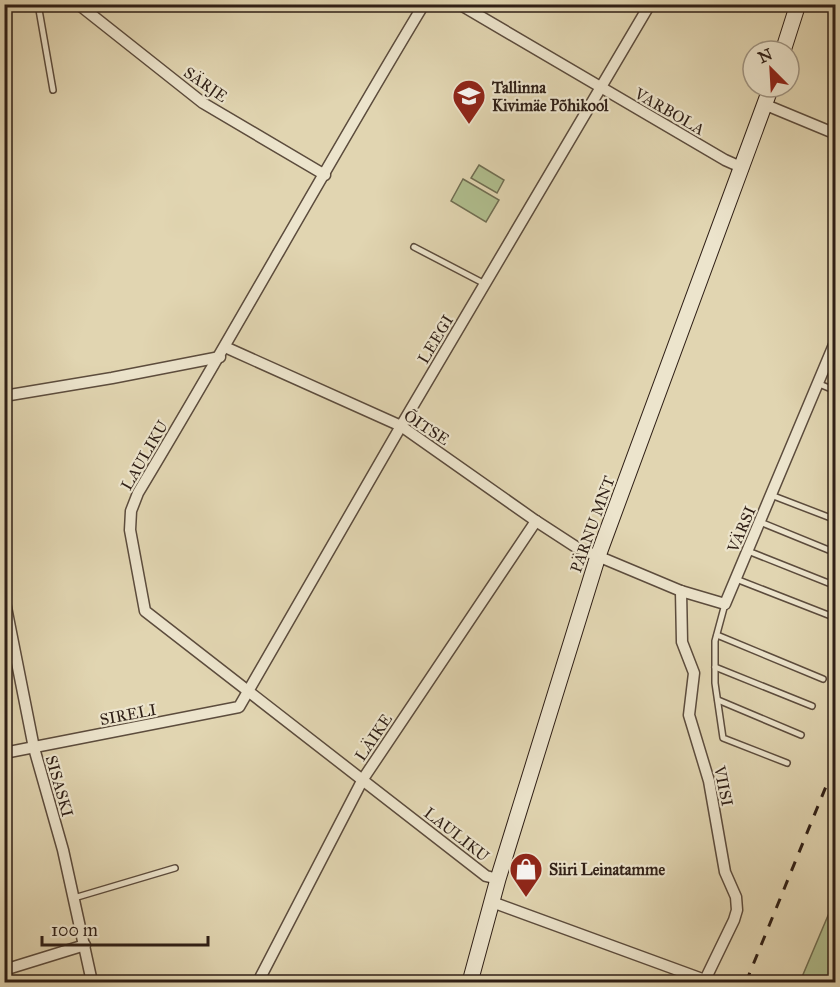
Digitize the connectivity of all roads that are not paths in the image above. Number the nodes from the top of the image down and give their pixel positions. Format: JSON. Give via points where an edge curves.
{"nodes":[{"id":1,"x":38,"y":4,"type":"edge"},
{"id":2,"x":78,"y":4,"type":"edge"},
{"id":3,"x":424,"y":4,"type":"edge"},
{"id":4,"x":459,"y":4,"type":"edge"},
{"id":5,"x":650,"y":4,"type":"edge"},
{"id":6,"x":798,"y":4,"type":"edge"},
{"id":7,"x":787,"y":39,"type":"edge"},
{"id":8,"x":601,"y":88,"type":"junction"},
{"id":9,"x":53,"y":90,"type":"dead end"},
{"id":10,"x":768,"y":99,"type":"edge"},
{"id":11,"x":766,"y":105,"type":"junction"},
{"id":12,"x":836,"y":134,"type":"edge"},
{"id":13,"x":743,"y":168,"type":"junction"},
{"id":14,"x":325,"y":175,"type":"junction"},
{"id":15,"x":414,"y":247,"type":"dead end"},
{"id":16,"x":485,"y":284,"type":"junction"},
{"id":17,"x":836,"y":340,"type":"edge"},
{"id":18,"x":225,"y":347,"type":"junction"},
{"id":19,"x":220,"y":357,"type":"junction"},
{"id":20,"x":817,"y":384,"type":"junction"},
{"id":21,"x":836,"y":391,"type":"edge"},
{"id":22,"x":4,"y":396,"type":"edge"},
{"id":23,"x":401,"y":426,"type":"junction"},
{"id":24,"x":771,"y":495,"type":"junction"},
{"id":25,"x":836,"y":520,"type":"edge"},
{"id":26,"x":536,"y":521,"type":"junction"},
{"id":27,"x":760,"y":522,"type":"junction"},
{"id":28,"x":748,"y":551,"type":"junction"},
{"id":29,"x":836,"y":553,"type":"edge"},
{"id":30,"x":598,"y":556,"type":"junction"},
{"id":31,"x":736,"y":579,"type":"junction"},
{"id":32,"x":836,"y":586,"type":"edge"},
{"id":33,"x":681,"y":591,"type":"junction"},
{"id":34,"x":4,"y":597,"type":"edge"},
{"id":35,"x":725,"y":604,"type":"junction"},
{"id":36,"x":836,"y":618,"type":"edge"},
{"id":37,"x":717,"y":635,"type":"junction"},
{"id":38,"x":715,"y":667,"type":"junction"},
{"id":39,"x":823,"y":679,"type":"dead end"},
{"id":40,"x":250,"y":692,"type":"junction"},
{"id":41,"x":718,"y":700,"type":"junction"},
{"id":42,"x":812,"y":706,"type":"dead end"},
{"id":43,"x":801,"y":735,"type":"dead end"},
{"id":44,"x":34,"y":748,"type":"junction"},
{"id":45,"x":4,"y":753,"type":"edge"},
{"id":46,"x":787,"y":763,"type":"dead end"},
{"id":47,"x":363,"y":779,"type":"junction"},
{"id":48,"x":175,"y":868,"type":"dead end"},
{"id":49,"x":498,"y":879,"type":"junction"},
{"id":50,"x":74,"y":898,"type":"junction"},
{"id":51,"x":492,"y":902,"type":"junction"},
{"id":52,"x":85,"y":945,"type":"junction"},
{"id":53,"x":4,"y":970,"type":"edge"},
{"id":54,"x":705,"y":981,"type":"edge"},
{"id":55,"x":93,"y":982,"type":"edge"},
{"id":56,"x":258,"y":982,"type":"edge"},
{"id":57,"x":470,"y":982,"type":"edge"}],
"edges":[{"from":1,"to":9,"type":"lane"},
{"from":2,"to":14,"type":"street","name":"SÄRJE","via":[[203,103]]},
{"from":3,"to":14,"type":"street","name":"LAULIKU"},
{"from":4,"to":8,"type":"street","name":"VARBOLA"},
{"from":5,"to":8,"type":"street","name":"LEEGI"},
{"from":6,"to":7,"type":"main road"},
{"from":8,"to":13,"type":"street","name":"VARBOLA"},
{"from":8,"to":16,"type":"street","name":"LEEGI"},
{"from":10,"to":11,"type":"main road","name":"PÄRNU MNT"},
{"from":11,"to":12,"type":"street"},
{"from":11,"to":13,"type":"main road","name":"PÄRNU MNT"},
{"from":13,"to":30,"type":"main road","name":"PÄRNU MNT"},
{"from":14,"to":18,"type":"street","name":"LAULIKU"},
{"from":15,"to":16,"type":"lane"},
{"from":16,"to":23,"type":"street","name":"LEEGI"},
{"from":17,"to":20,"type":"street","name":"VÄRSI"},
{"from":18,"to":19,"type":"street","name":"LAULIKU"},
{"from":18,"to":23,"type":"street","name":"ÕITSE"},
{"from":19,"to":22,"type":"street"},
{"from":19,"to":40,"type":"street","name":"LAULIKU","via":[[138,493],[131,511],[130,530],[146,611]]},
{"from":20,"to":21,"type":"lane"},
{"from":20,"to":24,"type":"street","name":"VÄRSI"},
{"from":23,"to":26,"type":"street","name":"ÕITSE"},
{"from":23,"to":40,"type":"street","name":"LEEGI"},
{"from":24,"to":25,"type":"lane"},
{"from":24,"to":27,"type":"street","name":"VÄRSI"},
{"from":26,"to":30,"type":"street","name":"ÕITSE"},
{"from":26,"to":47,"type":"street","name":"LÄIKE"},
{"from":27,"to":28,"type":"street","name":"VÄRSI"},
{"from":27,"to":29,"type":"lane"},
{"from":28,"to":31,"type":"street","name":"VÄRSI"},
{"from":28,"to":32,"type":"lane"},
{"from":30,"to":33,"type":"street"},
{"from":30,"to":49,"type":"main road","name":"PÄRNU MNT"},
{"from":31,"to":35,"type":"street","name":"VÄRSI"},
{"from":31,"to":36,"type":"lane"},
{"from":33,"to":35,"type":"street"},
{"from":33,"to":54,"type":"street","name":"VIISI","via":[[682,642],[694,673],[689,715],[709,781],[725,872],[737,910]]},
{"from":34,"to":44,"type":"street","name":"SISASKI"},
{"from":35,"to":37,"type":"lane"},
{"from":37,"to":38,"type":"lane"},
{"from":37,"to":39,"type":"lane"},
{"from":38,"to":41,"type":"lane"},
{"from":38,"to":42,"type":"lane"},
{"from":40,"to":44,"type":"street","name":"SIRELI","via":[[239,707]]},
{"from":40,"to":47,"type":"street","name":"LAULIKU"},
{"from":41,"to":43,"type":"lane"},
{"from":41,"to":46,"type":"lane","via":[[723,738]]},
{"from":44,"to":45,"type":"street","name":"SIRELI"},
{"from":44,"to":50,"type":"street","name":"SISASKI"},
{"from":47,"to":49,"type":"street","name":"LAULIKU","via":[[486,876]]},
{"from":47,"to":56,"type":"street","name":"LÄIKE"},
{"from":48,"to":50,"type":"lane"},
{"from":49,"to":51,"type":"main road","name":"PÄRNU MNT"},
{"from":50,"to":52,"type":"street","name":"SISASKI"},
{"from":51,"to":54,"type":"street"},
{"from":51,"to":57,"type":"main road","name":"PÄRNU MNT"},
{"from":52,"to":53,"type":"street"},
{"from":52,"to":55,"type":"street","name":"SISASKI"}]}
